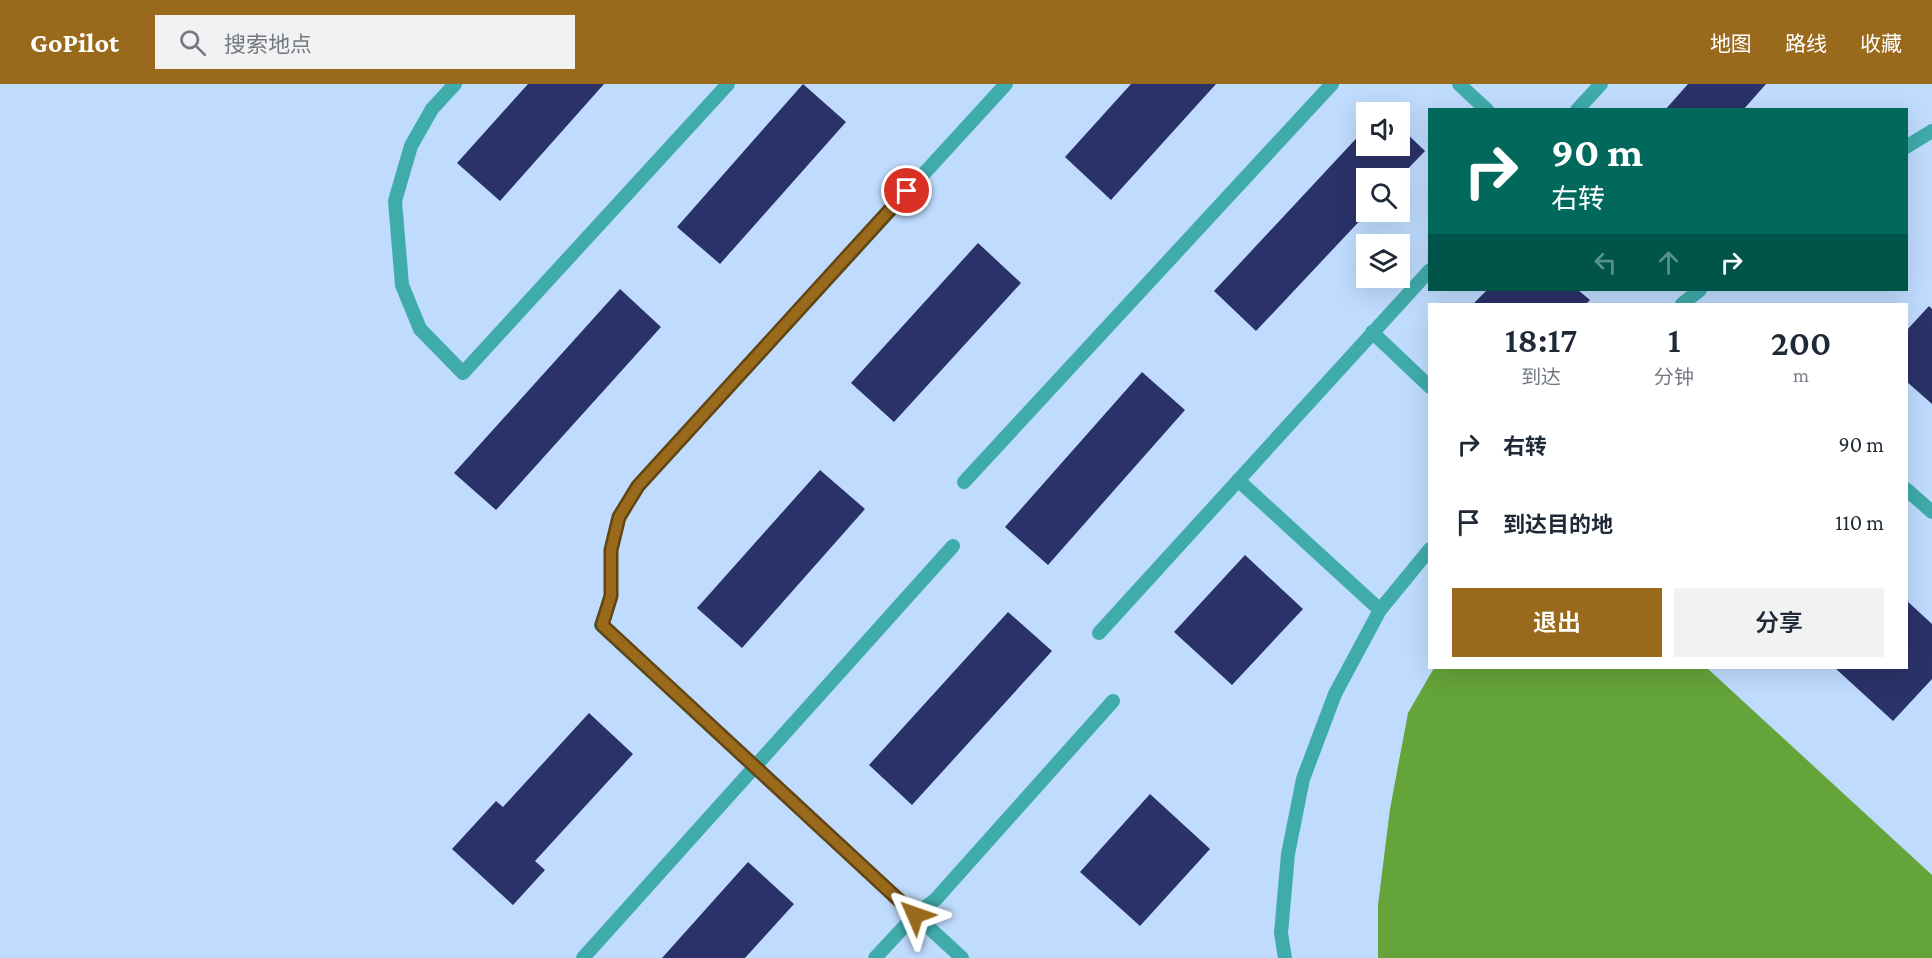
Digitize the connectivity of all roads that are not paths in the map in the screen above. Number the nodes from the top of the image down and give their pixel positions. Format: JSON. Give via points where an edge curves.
{"nodes":[{"id":1,"x":455,"y":84,"type":"edge"},
{"id":2,"x":728,"y":84,"type":"edge"},
{"id":3,"x":1006,"y":84,"type":"edge"},
{"id":4,"x":1332,"y":84,"type":"edge"},
{"id":5,"x":1459,"y":84,"type":"edge"},
{"id":6,"x":1601,"y":84,"type":"edge"},
{"id":7,"x":1485,"y":108,"type":"edge"},
{"id":8,"x":1579,"y":108,"type":"edge"},
{"id":9,"x":1932,"y":131,"type":"edge"},
{"id":10,"x":1908,"y":146,"type":"edge"},
{"id":11,"x":1428,"y":272,"type":"edge"},
{"id":12,"x":1372,"y":332,"type":"junction"},
{"id":13,"x":1428,"y":385,"type":"edge"},
{"id":14,"x":1238,"y":480,"type":"junction"},
{"id":15,"x":964,"y":482,"type":"dead end"},
{"id":16,"x":1908,"y":491,"type":"edge"},
{"id":17,"x":1932,"y":512,"type":"edge"},
{"id":18,"x":953,"y":546,"type":"dead end"},
{"id":19,"x":1428,"y":551,"type":"edge"},
{"id":20,"x":1380,"y":610,"type":"junction"},
{"id":21,"x":1099,"y":633,"type":"dead end"},
{"id":22,"x":1113,"y":701,"type":"dead end"},
{"id":23,"x":754,"y":766,"type":"junction"},
{"id":24,"x":915,"y":915,"type":"junction"},
{"id":25,"x":584,"y":958,"type":"edge"},
{"id":26,"x":875,"y":958,"type":"edge"},
{"id":27,"x":962,"y":958,"type":"edge"},
{"id":28,"x":1285,"y":958,"type":"edge"}],
"edges":[{"from":1,"to":2,"type":"lane","via":[[432,109],[411,146],[395,201],[402,285],[420,328],[463,373]]},
{"from":3,"to":23,"type":"lane","via":[[638,486],[619,517],[611,550],[611,596],[602,625]]},
{"from":4,"to":15,"type":"lane"},
{"from":5,"to":7,"type":"lane"},
{"from":6,"to":8,"type":"lane"},
{"from":9,"to":10,"type":"lane"},
{"from":11,"to":12,"type":"lane"},
{"from":12,"to":13,"type":"lane"},
{"from":12,"to":14,"type":"lane"},
{"from":14,"to":20,"type":"lane"},
{"from":14,"to":21,"type":"lane"},
{"from":16,"to":17,"type":"lane"},
{"from":18,"to":23,"type":"lane"},
{"from":19,"to":20,"type":"lane"},
{"from":20,"to":28,"type":"lane","via":[[1335,694],[1303,779],[1288,854],[1281,933]]},
{"from":22,"to":24,"type":"lane","via":[[936,899]]},
{"from":23,"to":24,"type":"lane"},
{"from":23,"to":25,"type":"lane"},
{"from":24,"to":26,"type":"lane"},
{"from":24,"to":27,"type":"lane"}]}
